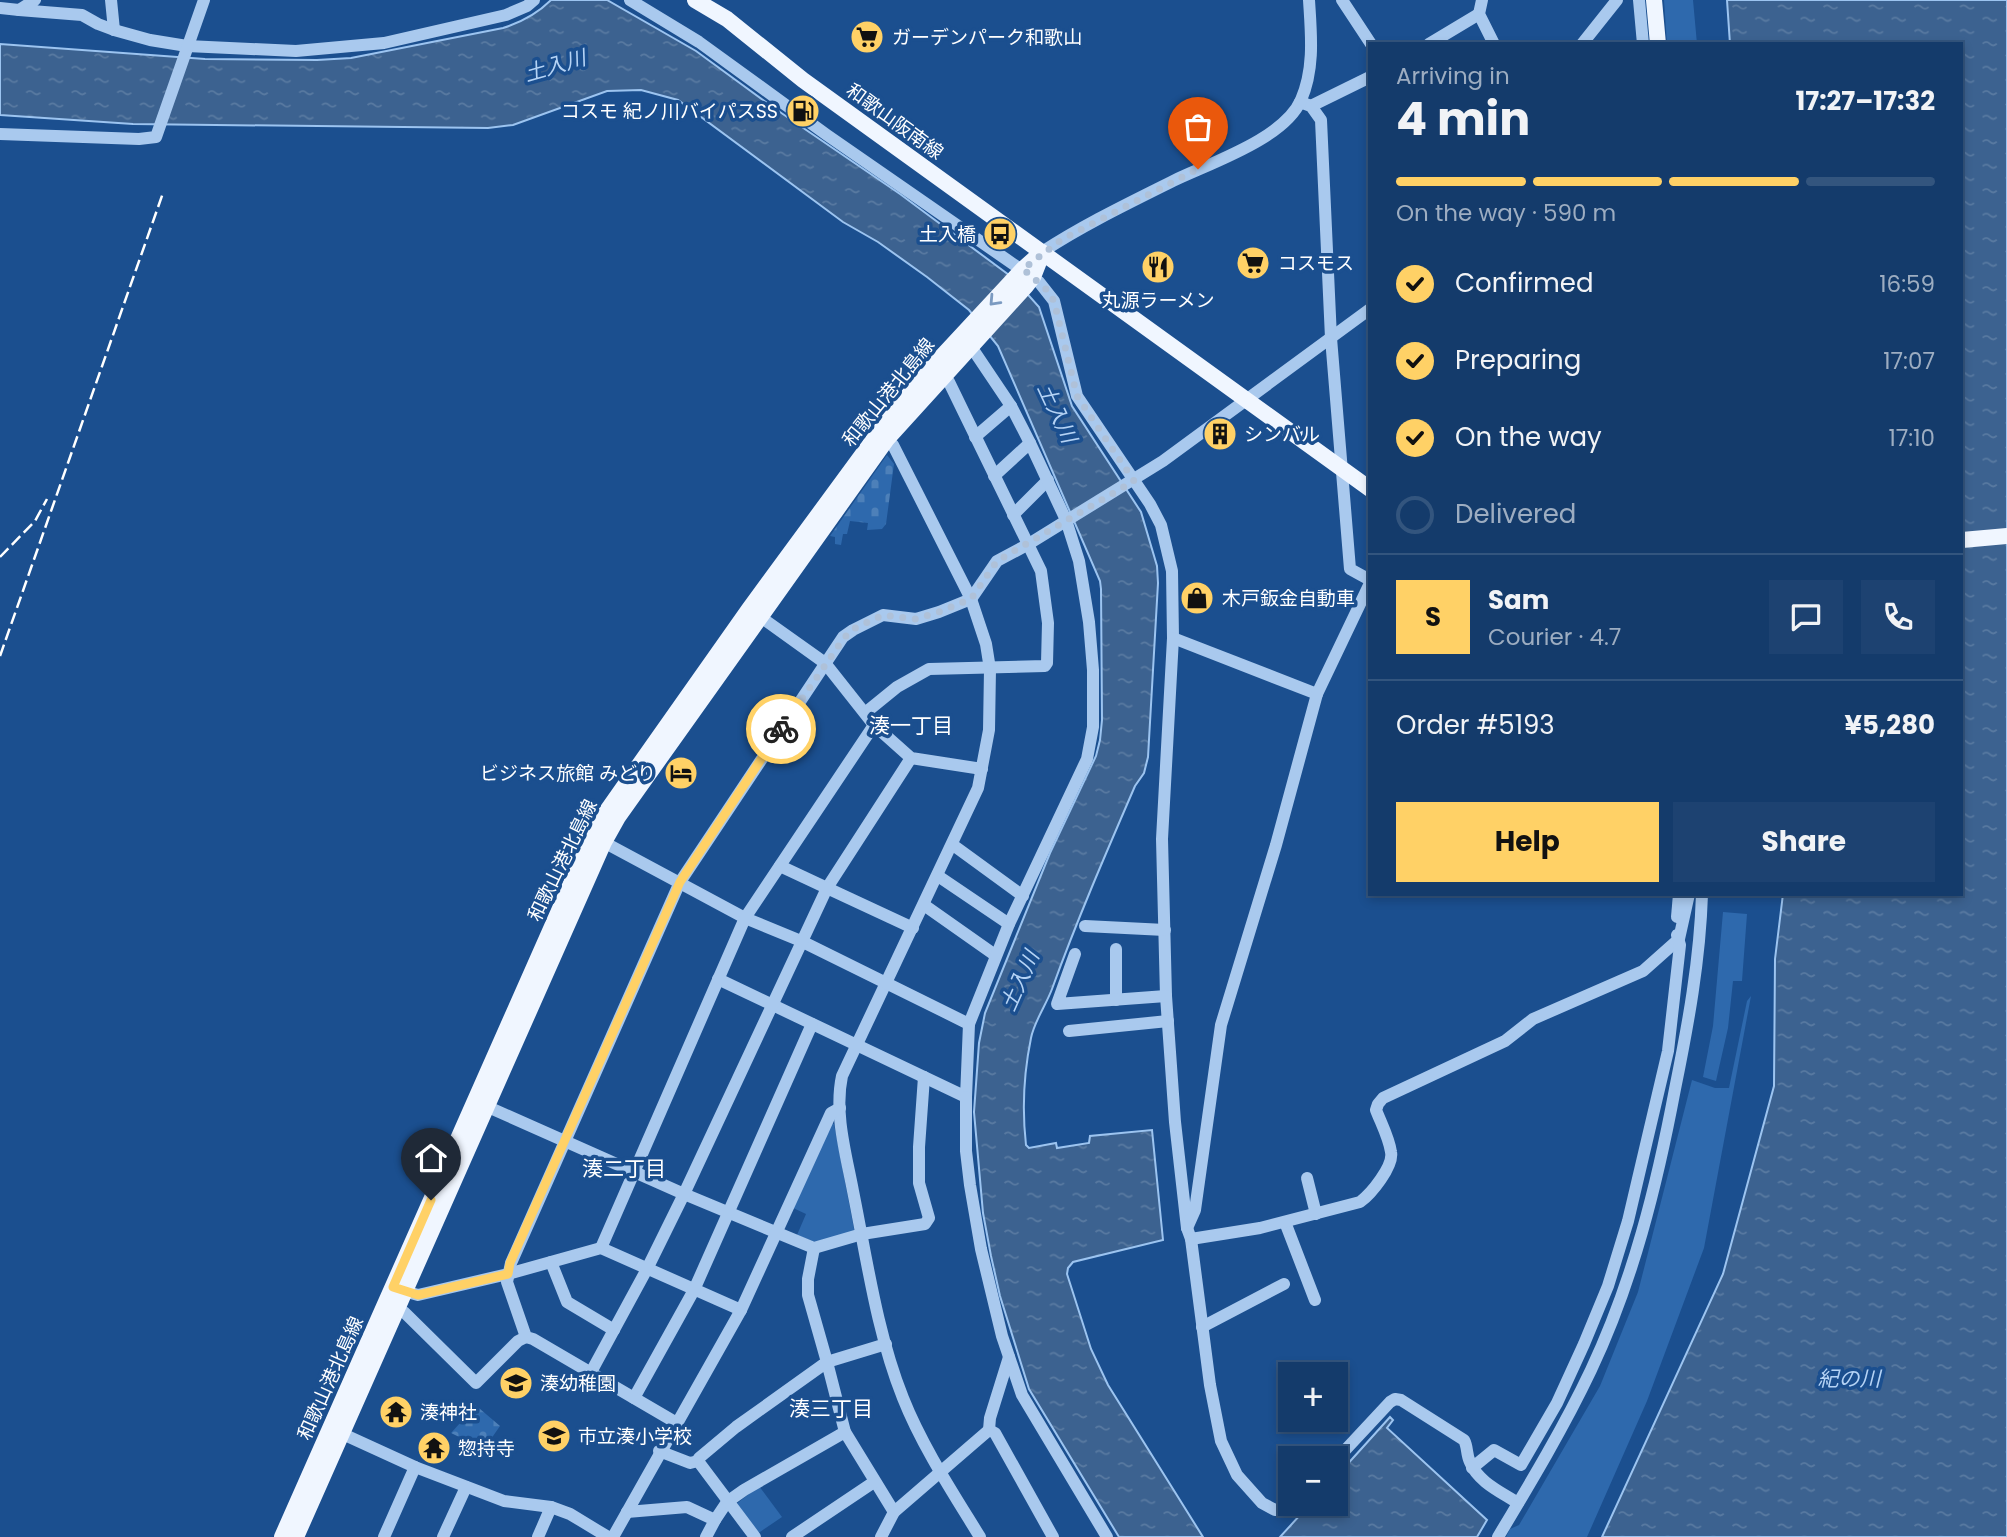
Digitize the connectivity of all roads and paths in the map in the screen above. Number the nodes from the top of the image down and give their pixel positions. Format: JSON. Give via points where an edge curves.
{"nodes":[{"id":1,"x":35,"y":0,"type":"edge"},
{"id":2,"x":73,"y":0,"type":"edge"},
{"id":3,"x":111,"y":0,"type":"edge"},
{"id":4,"x":204,"y":0,"type":"edge"},
{"id":5,"x":534,"y":0,"type":"edge"},
{"id":6,"x":630,"y":0,"type":"edge"},
{"id":7,"x":695,"y":0,"type":"edge"},
{"id":8,"x":712,"y":0,"type":"edge"},
{"id":9,"x":1309,"y":0,"type":"edge"},
{"id":10,"x":1342,"y":0,"type":"edge"},
{"id":11,"x":1482,"y":0,"type":"edge"},
{"id":12,"x":1617,"y":0,"type":"edge"},
{"id":13,"x":1639,"y":0,"type":"edge"},
{"id":14,"x":1654,"y":0,"type":"edge"},
{"id":15,"x":0,"y":8,"type":"edge"},
{"id":16,"x":19,"y":10,"type":"junction"},
{"id":17,"x":1479,"y":14,"type":"junction"},
{"id":18,"x":82,"y":15,"type":"junction"},
{"id":19,"x":727,"y":19,"type":"junction"},
{"id":20,"x":114,"y":30,"type":"junction"},
{"id":21,"x":1370,"y":42,"type":"edge"},
{"id":22,"x":1432,"y":42,"type":"edge"},
{"id":23,"x":1493,"y":42,"type":"edge"},
{"id":24,"x":1584,"y":42,"type":"edge"},
{"id":25,"x":1643,"y":42,"type":"edge"},
{"id":26,"x":1658,"y":42,"type":"edge"},
{"id":27,"x":187,"y":49,"type":"junction"},
{"id":28,"x":1368,"y":78,"type":"edge"},
{"id":29,"x":1306,"y":104,"type":"junction"},
{"id":30,"x":0,"y":134,"type":"edge"},
{"id":31,"x":1042,"y":252,"type":"junction"},
{"id":32,"x":1025,"y":277,"type":"junction"},
{"id":33,"x":1368,"y":310,"type":"edge"},
{"id":34,"x":974,"y":336,"type":"junction"},
{"id":35,"x":1331,"y":338,"type":"junction"},
{"id":36,"x":943,"y":375,"type":"junction"},
{"id":37,"x":1246,"y":399,"type":"junction"},
{"id":38,"x":1011,"y":406,"type":"junction"},
{"id":39,"x":882,"y":436,"type":"junction"},
{"id":40,"x":975,"y":437,"type":"junction"},
{"id":41,"x":1030,"y":443,"type":"junction"},
{"id":42,"x":1341,"y":468,"type":"junction"},
{"id":43,"x":994,"y":476,"type":"junction"},
{"id":44,"x":1048,"y":480,"type":"junction"},
{"id":45,"x":1131,"y":482,"type":"junction"},
{"id":46,"x":1368,"y":488,"type":"edge"},
{"id":47,"x":1013,"y":515,"type":"junction"},
{"id":48,"x":1068,"y":519,"type":"junction"},
{"id":49,"x":2007,"y":536,"type":"edge"},
{"id":50,"x":1963,"y":540,"type":"edge"},
{"id":51,"x":1027,"y":545,"type":"junction"},
{"id":52,"x":1368,"y":581,"type":"edge"},
{"id":53,"x":1368,"y":586,"type":"edge"},
{"id":54,"x":971,"y":599,"type":"junction"},
{"id":55,"x":755,"y":613,"type":"junction"},
{"id":56,"x":1173,"y":638,"type":"junction"},
{"id":57,"x":825,"y":663,"type":"junction"},
{"id":58,"x":990,"y":669,"type":"junction"},
{"id":59,"x":1317,"y":694,"type":"junction"},
{"id":60,"x":865,"y":713,"type":"junction"},
{"id":61,"x":874,"y":725,"type":"junction"},
{"id":62,"x":911,"y":758,"type":"junction"},
{"id":63,"x":982,"y":769,"type":"junction"},
{"id":64,"x":598,"y":839,"type":"junction"},
{"id":65,"x":953,"y":845,"type":"junction"},
{"id":66,"x":780,"y":866,"type":"junction"},
{"id":67,"x":939,"y":876,"type":"junction"},
{"id":68,"x":680,"y":882,"type":"junction"},
{"id":69,"x":827,"y":888,"type":"junction"},
{"id":70,"x":1023,"y":896,"type":"junction"},
{"id":71,"x":1679,"y":896,"type":"edge"},
{"id":72,"x":1689,"y":896,"type":"edge"},
{"id":73,"x":1702,"y":896,"type":"edge"},
{"id":74,"x":924,"y":905,"type":"junction"},
{"id":75,"x":745,"y":918,"type":"junction"},
{"id":76,"x":1009,"y":924,"type":"junction"},
{"id":77,"x":1085,"y":926,"type":"dead end"},
{"id":78,"x":913,"y":928,"type":"junction"},
{"id":79,"x":1165,"y":930,"type":"junction"},
{"id":80,"x":1679,"y":939,"type":"junction"},
{"id":81,"x":801,"y":941,"type":"junction"},
{"id":82,"x":1116,"y":949,"type":"dead end"},
{"id":83,"x":1075,"y":954,"type":"dead end"},
{"id":84,"x":995,"y":955,"type":"junction"},
{"id":85,"x":718,"y":979,"type":"junction"},
{"id":86,"x":886,"y":982,"type":"junction"},
{"id":87,"x":1166,"y":996,"type":"junction"},
{"id":88,"x":1116,"y":999,"type":"junction"},
{"id":89,"x":771,"y":1004,"type":"junction"},
{"id":90,"x":1168,"y":1021,"type":"junction"},
{"id":91,"x":812,"y":1024,"type":"junction"},
{"id":92,"x":969,"y":1024,"type":"junction"},
{"id":93,"x":1069,"y":1031,"type":"dead end"},
{"id":94,"x":857,"y":1045,"type":"junction"},
{"id":95,"x":924,"y":1077,"type":"junction"},
{"id":96,"x":966,"y":1097,"type":"junction"},
{"id":97,"x":481,"y":1104,"type":"junction"},
{"id":98,"x":840,"y":1108,"type":"junction"},
{"id":99,"x":566,"y":1142,"type":"junction"},
{"id":100,"x":634,"y":1171,"type":"junction"},
{"id":101,"x":1307,"y":1178,"type":"dead end"},
{"id":102,"x":684,"y":1194,"type":"junction"},
{"id":103,"x":728,"y":1212,"type":"junction"},
{"id":104,"x":1316,"y":1214,"type":"junction"},
{"id":105,"x":1285,"y":1222,"type":"junction"},
{"id":106,"x":775,"y":1231,"type":"junction"},
{"id":107,"x":862,"y":1234,"type":"junction"},
{"id":108,"x":1189,"y":1234,"type":"junction"},
{"id":109,"x":601,"y":1248,"type":"junction"},
{"id":110,"x":814,"y":1248,"type":"junction"},
{"id":111,"x":551,"y":1262,"type":"junction"},
{"id":112,"x":647,"y":1269,"type":"junction"},
{"id":113,"x":508,"y":1274,"type":"junction"},
{"id":114,"x":1284,"y":1284,"type":"dead end"},
{"id":115,"x":694,"y":1290,"type":"junction"},
{"id":116,"x":395,"y":1297,"type":"junction"},
{"id":117,"x":1315,"y":1300,"type":"dead end"},
{"id":118,"x":741,"y":1310,"type":"junction"},
{"id":119,"x":1202,"y":1327,"type":"junction"},
{"id":120,"x":614,"y":1330,"type":"junction"},
{"id":121,"x":526,"y":1337,"type":"junction"},
{"id":122,"x":886,"y":1344,"type":"junction"},
{"id":123,"x":1009,"y":1357,"type":"junction"},
{"id":124,"x":827,"y":1362,"type":"junction"},
{"id":125,"x":590,"y":1374,"type":"junction"},
{"id":126,"x":634,"y":1398,"type":"junction"},
{"id":127,"x":675,"y":1422,"type":"junction"},
{"id":128,"x":989,"y":1430,"type":"junction"},
{"id":129,"x":336,"y":1431,"type":"junction"},
{"id":130,"x":845,"y":1432,"type":"junction"},
{"id":131,"x":1348,"y":1448,"type":"edge"},
{"id":132,"x":659,"y":1451,"type":"junction"},
{"id":133,"x":698,"y":1461,"type":"junction"},
{"id":134,"x":415,"y":1467,"type":"junction"},
{"id":135,"x":1472,"y":1468,"type":"junction"},
{"id":136,"x":942,"y":1472,"type":"junction"},
{"id":137,"x":874,"y":1482,"type":"junction"},
{"id":138,"x":466,"y":1487,"type":"junction"},
{"id":139,"x":727,"y":1502,"type":"junction"},
{"id":140,"x":1518,"y":1503,"type":"junction"},
{"id":141,"x":551,"y":1507,"type":"junction"},
{"id":142,"x":1278,"y":1510,"type":"edge"},
{"id":143,"x":894,"y":1511,"type":"junction"},
{"id":144,"x":627,"y":1512,"type":"junction"},
{"id":145,"x":715,"y":1520,"type":"junction"},
{"id":146,"x":977,"y":1532,"type":"edge"},
{"id":147,"x":282,"y":1537,"type":"edge"},
{"id":148,"x":296,"y":1537,"type":"edge"},
{"id":149,"x":384,"y":1537,"type":"edge"},
{"id":150,"x":443,"y":1537,"type":"edge"},
{"id":151,"x":538,"y":1537,"type":"edge"},
{"id":152,"x":610,"y":1537,"type":"edge"},
{"id":153,"x":706,"y":1537,"type":"edge"},
{"id":154,"x":755,"y":1537,"type":"edge"},
{"id":155,"x":792,"y":1537,"type":"edge"},
{"id":156,"x":881,"y":1537,"type":"edge"},
{"id":157,"x":964,"y":1537,"type":"edge"},
{"id":158,"x":1053,"y":1537,"type":"edge"},
{"id":159,"x":1107,"y":1537,"type":"edge"},
{"id":160,"x":1498,"y":1537,"type":"edge"}],
"edges":[{"from":1,"to":16,"type":"street"},
{"from":2,"to":18,"type":"street"},
{"from":3,"to":20,"type":"street"},
{"from":4,"to":27,"type":"street"},
{"from":5,"to":27,"type":"street","via":[[506,15],[384,43],[296,51]]},
{"from":6,"to":32,"type":"street","via":[[699,42]]},
{"from":7,"to":19,"type":"main road","name":"和歌山阪南線"},
{"from":8,"to":19,"type":"main road","name":"和歌山阪南線"},
{"from":9,"to":29,"type":"street","via":[[1312,48]]},
{"from":10,"to":21,"type":"street"},
{"from":11,"to":17,"type":"street"},
{"from":12,"to":24,"type":"street"},
{"from":13,"to":25,"type":"street"},
{"from":14,"to":26,"type":"main road"},
{"from":15,"to":16,"type":"street"},
{"from":16,"to":18,"type":"street"},
{"from":17,"to":22,"type":"street"},
{"from":17,"to":23,"type":"street"},
{"from":18,"to":20,"type":"street"},
{"from":19,"to":31,"type":"main road","name":"和歌山阪南線","via":[[803,80]]},
{"from":20,"to":27,"type":"street"},
{"from":27,"to":30,"type":"street","via":[[156,138]]},
{"from":28,"to":29,"type":"street"},
{"from":29,"to":31,"type":"street","via":[[1268,135]]},
{"from":29,"to":35,"type":"street","via":[[1321,120]]},
{"from":31,"to":32,"type":"main road","name":"和歌山港北島線"},
{"from":31,"to":37,"type":"main road"},
{"from":32,"to":34,"type":"main road","name":"和歌山港北島線"},
{"from":32,"to":45,"type":"street","via":[[1047,290],[1054,301],[1081,404]]},
{"from":33,"to":35,"type":"street"},
{"from":34,"to":36,"type":"main road","name":"和歌山港北島線"},
{"from":34,"to":38,"type":"street"},
{"from":34,"to":39,"type":"main road","name":"和歌山港北島線","via":[[923,377]]},
{"from":35,"to":37,"type":"street"},
{"from":35,"to":42,"type":"street"},
{"from":36,"to":39,"type":"main road","name":"和歌山港北島線"},
{"from":36,"to":40,"type":"street"},
{"from":37,"to":42,"type":"main road"},
{"from":37,"to":45,"type":"street"},
{"from":38,"to":40,"type":"street"},
{"from":38,"to":41,"type":"street"},
{"from":39,"to":54,"type":"street","via":[[893,445]]},
{"from":39,"to":55,"type":"main road","name":"和歌山港北島線"},
{"from":40,"to":43,"type":"street"},
{"from":41,"to":43,"type":"street"},
{"from":41,"to":44,"type":"street"},
{"from":42,"to":46,"type":"main road"},
{"from":42,"to":52,"type":"street","via":[[1350,569]]},
{"from":43,"to":47,"type":"street"},
{"from":44,"to":47,"type":"street"},
{"from":44,"to":48,"type":"street"},
{"from":45,"to":48,"type":"street"},
{"from":45,"to":56,"type":"street","via":[[1150,504],[1168,548]]},
{"from":47,"to":51,"type":"street"},
{"from":48,"to":51,"type":"street"},
{"from":48,"to":70,"type":"street","via":[[1089,622],[1093,727],[1087,759]]},
{"from":49,"to":50,"type":"main road"},
{"from":51,"to":54,"type":"street","via":[[997,561]]},
{"from":51,"to":58,"type":"street","via":[[1041,571],[1045,592],[1047,663]]},
{"from":53,"to":59,"type":"street"},
{"from":54,"to":57,"type":"street","via":[[916,619],[883,615],[853,629]]},
{"from":54,"to":58,"type":"street"},
{"from":55,"to":57,"type":"street"},
{"from":55,"to":64,"type":"main road","name":"和歌山港北島線"},
{"from":56,"to":59,"type":"street"},
{"from":56,"to":79,"type":"street","via":[[1162,839]]},
{"from":57,"to":60,"type":"street"},
{"from":57,"to":68,"type":"street"},
{"from":58,"to":60,"type":"street","via":[[929,669]]},
{"from":58,"to":63,"type":"street","via":[[989,730]]},
{"from":59,"to":108,"type":"street","via":[[1221,1026]]},
{"from":60,"to":61,"type":"street"},
{"from":61,"to":62,"type":"street"},
{"from":61,"to":66,"type":"street"},
{"from":62,"to":63,"type":"street"},
{"from":62,"to":69,"type":"street"},
{"from":63,"to":65,"type":"street"},
{"from":64,"to":68,"type":"street"},
{"from":64,"to":97,"type":"main road","name":"和歌山港北島線"},
{"from":65,"to":67,"type":"street"},
{"from":65,"to":70,"type":"street"},
{"from":66,"to":69,"type":"street"},
{"from":66,"to":75,"type":"street"},
{"from":67,"to":74,"type":"street"},
{"from":67,"to":76,"type":"street"},
{"from":68,"to":75,"type":"street"},
{"from":68,"to":99,"type":"street"},
{"from":69,"to":78,"type":"street"},
{"from":69,"to":81,"type":"street"},
{"from":70,"to":76,"type":"street"},
{"from":71,"to":80,"type":"street"},
{"from":72,"to":80,"type":"street"},
{"from":73,"to":140,"type":"street","via":[[1685,1042],[1643,1230],[1592,1368]]},
{"from":74,"to":78,"type":"street"},
{"from":74,"to":84,"type":"street"},
{"from":75,"to":81,"type":"street"},
{"from":75,"to":85,"type":"street"},
{"from":76,"to":84,"type":"street"},
{"from":77,"to":79,"type":"street"},
{"from":78,"to":86,"type":"street"},
{"from":79,"to":87,"type":"street"},
{"from":80,"to":104,"type":"street","via":[[1643,971],[1533,1019],[1505,1041],[1383,1098],[1376,1110],[1391,1160],[1371,1194],[1360,1202]]},
{"from":80,"to":135,"type":"street","via":[[1668,1051],[1608,1286],[1557,1402],[1521,1465],[1493,1450]]},
{"from":81,"to":86,"type":"street"},
{"from":81,"to":89,"type":"street"},
{"from":82,"to":88,"type":"street"},
{"from":83,"to":88,"type":"street","via":[[1057,1004]]},
{"from":84,"to":92,"type":"street"},
{"from":85,"to":89,"type":"street"},
{"from":85,"to":100,"type":"street"},
{"from":86,"to":92,"type":"street"},
{"from":86,"to":94,"type":"street"},
{"from":87,"to":88,"type":"street"},
{"from":87,"to":90,"type":"street"},
{"from":89,"to":91,"type":"street"},
{"from":89,"to":102,"type":"street"},
{"from":90,"to":93,"type":"street"},
{"from":90,"to":108,"type":"street"},
{"from":91,"to":94,"type":"street"},
{"from":91,"to":103,"type":"street"},
{"from":92,"to":96,"type":"street"},
{"from":94,"to":95,"type":"street"},
{"from":94,"to":98,"type":"street","via":[[842,1076]]},
{"from":95,"to":96,"type":"street"},
{"from":95,"to":107,"type":"street","via":[[919,1183],[929,1218],[925,1224]]},
{"from":96,"to":123,"type":"street","via":[[966,1151],[981,1249]]},
{"from":97,"to":99,"type":"street"},
{"from":97,"to":116,"type":"main road","name":"和歌山港北島線"},
{"from":98,"to":106,"type":"street","via":[[831,1113]]},
{"from":98,"to":107,"type":"street"},
{"from":99,"to":100,"type":"street"},
{"from":99,"to":113,"type":"street"},
{"from":100,"to":102,"type":"street"},
{"from":100,"to":109,"type":"street"},
{"from":101,"to":104,"type":"street"},
{"from":102,"to":103,"type":"street"},
{"from":102,"to":112,"type":"street"},
{"from":103,"to":106,"type":"street"},
{"from":103,"to":115,"type":"street"},
{"from":104,"to":105,"type":"street"},
{"from":105,"to":108,"type":"street"},
{"from":105,"to":117,"type":"street"},
{"from":106,"to":110,"type":"street"},
{"from":106,"to":118,"type":"street"},
{"from":107,"to":110,"type":"street"},
{"from":107,"to":122,"type":"street"},
{"from":108,"to":119,"type":"street"},
{"from":109,"to":111,"type":"street"},
{"from":109,"to":112,"type":"street"},
{"from":110,"to":124,"type":"street","via":[[808,1295]]},
{"from":111,"to":113,"type":"street"},
{"from":111,"to":120,"type":"street","via":[[567,1302]]},
{"from":112,"to":115,"type":"street"},
{"from":112,"to":120,"type":"street"},
{"from":113,"to":116,"type":"street"},
{"from":113,"to":121,"type":"street","via":[[506,1282]]},
{"from":114,"to":119,"type":"street"},
{"from":115,"to":118,"type":"street"},
{"from":115,"to":126,"type":"street"},
{"from":116,"to":121,"type":"street","via":[[476,1383]]},
{"from":116,"to":129,"type":"main road","name":"和歌山港北島線"},
{"from":118,"to":127,"type":"street"},
{"from":119,"to":142,"type":"street","via":[[1228,1459],[1262,1503]]},
{"from":120,"to":125,"type":"street"},
{"from":121,"to":125,"type":"street"},
{"from":122,"to":124,"type":"street"},
{"from":122,"to":136,"type":"street","via":[[904,1401]]},
{"from":123,"to":128,"type":"street"},
{"from":123,"to":159,"type":"street","via":[[1022,1395]]},
{"from":124,"to":130,"type":"street"},
{"from":124,"to":133,"type":"street","via":[[736,1427]]},
{"from":125,"to":126,"type":"street"},
{"from":126,"to":127,"type":"street"},
{"from":127,"to":132,"type":"street"},
{"from":128,"to":136,"type":"street"},
{"from":128,"to":158,"type":"street","via":[[995,1433]]},
{"from":129,"to":134,"type":"street"},
{"from":129,"to":147,"type":"main road","name":"和歌山港北島線"},
{"from":129,"to":148,"type":"main road","name":"和歌山港北島線"},
{"from":130,"to":137,"type":"street"},
{"from":130,"to":139,"type":"street"},
{"from":131,"to":135,"type":"street","via":[[1395,1399],[1464,1440]]},
{"from":132,"to":133,"type":"street"},
{"from":132,"to":144,"type":"street"},
{"from":133,"to":139,"type":"street"},
{"from":134,"to":138,"type":"street"},
{"from":134,"to":149,"type":"street"},
{"from":135,"to":140,"type":"street","via":[[1483,1481]]},
{"from":136,"to":143,"type":"street"},
{"from":136,"to":146,"type":"street"},
{"from":137,"to":143,"type":"street"},
{"from":137,"to":155,"type":"street"},
{"from":138,"to":141,"type":"street","via":[[504,1501]]},
{"from":138,"to":150,"type":"street"},
{"from":139,"to":145,"type":"street"},
{"from":139,"to":154,"type":"street"},
{"from":140,"to":160,"type":"street"},
{"from":141,"to":151,"type":"street"},
{"from":141,"to":152,"type":"street"},
{"from":143,"to":156,"type":"street"},
{"from":144,"to":145,"type":"street","via":[[687,1507]]},
{"from":144,"to":152,"type":"street"},
{"from":145,"to":153,"type":"street"},
{"from":146,"to":157,"type":"street"}]}
